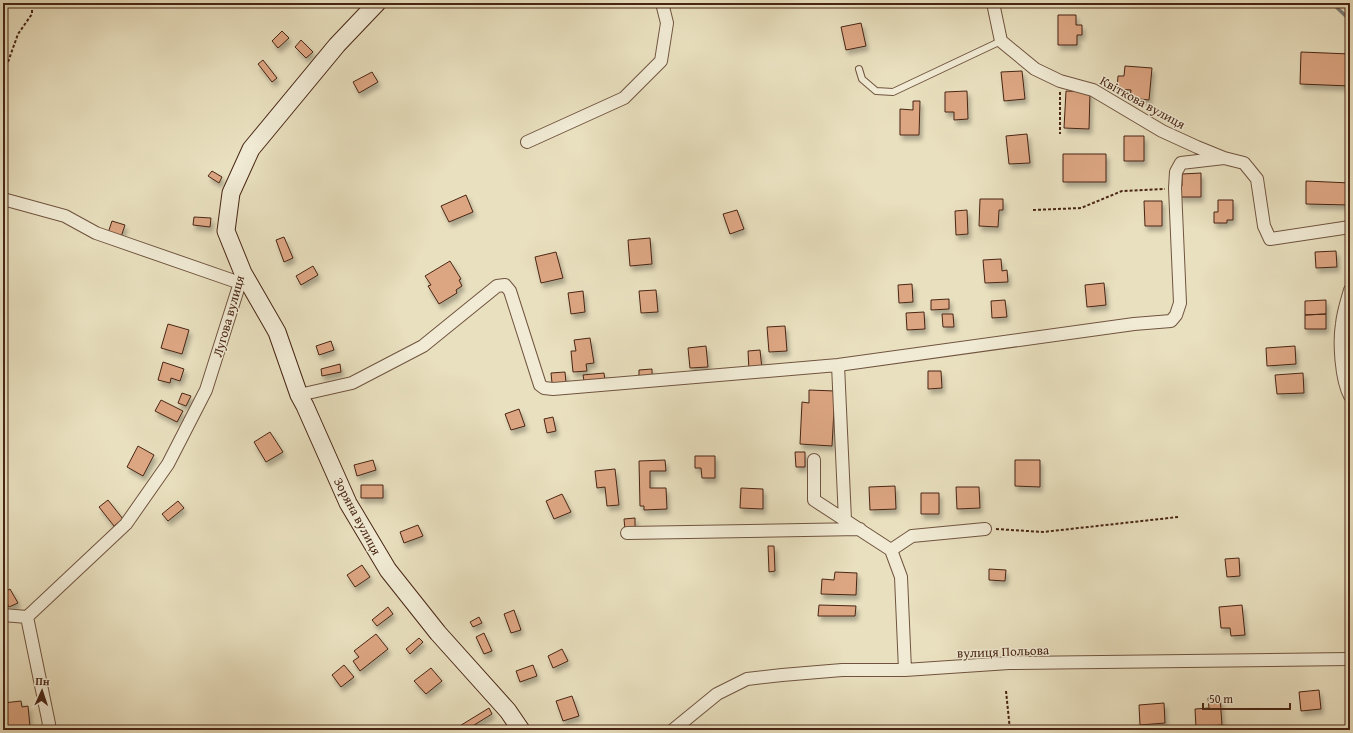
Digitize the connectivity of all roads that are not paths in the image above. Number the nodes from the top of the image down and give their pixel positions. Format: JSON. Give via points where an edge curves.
{"nodes":[{"id":1,"x":377,"y":3,"type":"edge"},
{"id":2,"x":662,"y":3,"type":"edge"},
{"id":3,"x":993,"y":3,"type":"edge"},
{"id":4,"x":1001,"y":40,"type":"junction"},
{"id":5,"x":859,"y":69,"type":"dead end"},
{"id":6,"x":527,"y":142,"type":"dead end"},
{"id":7,"x":1224,"y":158,"type":"junction"},
{"id":8,"x":3,"y":199,"type":"edge"},
{"id":9,"x":1350,"y":227,"type":"edge"},
{"id":10,"x":241,"y":278,"type":"junction"},
{"id":11,"x":1350,"y":290,"type":"edge"},
{"id":12,"x":838,"y":365,"type":"junction"},
{"id":13,"x":300,"y":396,"type":"junction"},
{"id":14,"x":1350,"y":396,"type":"edge"},
{"id":15,"x":814,"y":460,"type":"dead end"},
{"id":16,"x":845,"y":520,"type":"junction"},
{"id":17,"x":860,"y":529,"type":"junction"},
{"id":18,"x":985,"y":529,"type":"road end"},
{"id":19,"x":627,"y":533,"type":"dead end"},
{"id":20,"x":891,"y":550,"type":"junction"},
{"id":21,"x":3,"y":615,"type":"edge"},
{"id":22,"x":27,"y":617,"type":"junction"},
{"id":23,"x":1350,"y":659,"type":"edge"},
{"id":24,"x":905,"y":670,"type":"junction"},
{"id":25,"x":47,"y":730,"type":"edge"},
{"id":26,"x":521,"y":730,"type":"edge"},
{"id":27,"x":673,"y":730,"type":"edge"}],
"edges":[{"from":1,"to":10,"type":"street","name":"Лугова вулиця","via":[[337,45],[251,149],[231,193],[226,231]]},
{"from":2,"to":6,"type":"street","via":[[667,23],[661,61],[624,98]]},
{"from":3,"to":4,"type":"street"},
{"from":4,"to":5,"type":"lane","via":[[893,92],[876,91],[862,79]]},
{"from":4,"to":7,"type":"street","name":"Квіткова вулиця","via":[[1035,69],[1060,81],[1093,90],[1162,131]]},
{"from":7,"to":9,"type":"street","name":"Квіткова вулиця","via":[[1244,163],[1257,179],[1264,226],[1270,239]]},
{"from":7,"to":12,"type":"street","name":"Квіткова вулиця","via":[[1181,163],[1176,172],[1180,303],[1171,321]]},
{"from":8,"to":10,"type":"street","via":[[65,216],[96,233]]},
{"from":10,"to":13,"type":"street","name":"Зоряна вулиця","via":[[277,332]]},
{"from":10,"to":22,"type":"street","name":"Лугова вулиця","via":[[206,390],[168,464],[126,524]]},
{"from":11,"to":14,"type":"street","via":[[1342,324],[1342,363]]},
{"from":12,"to":13,"type":"street","via":[[544,388],[540,385],[510,291],[505,285],[497,286],[424,346],[352,383]]},
{"from":12,"to":16,"type":"street"},
{"from":13,"to":26,"type":"street","name":"Зоряна вулиця","via":[[348,503],[388,570],[438,633],[508,711]]},
{"from":15,"to":16,"type":"street","via":[[814,500]]},
{"from":16,"to":17,"type":"street"},
{"from":17,"to":19,"type":"street"},
{"from":17,"to":20,"type":"street"},
{"from":18,"to":20,"type":"street","via":[[912,536]]},
{"from":20,"to":24,"type":"street","via":[[901,577]]},
{"from":21,"to":22,"type":"street"},
{"from":22,"to":25,"type":"street","via":[[49,724]]},
{"from":23,"to":24,"type":"street","name":"вулиця Польова","via":[[1009,663]]},
{"from":24,"to":27,"type":"street","name":"вулиця Польова","via":[[842,670],[747,680],[717,694]]}]}
